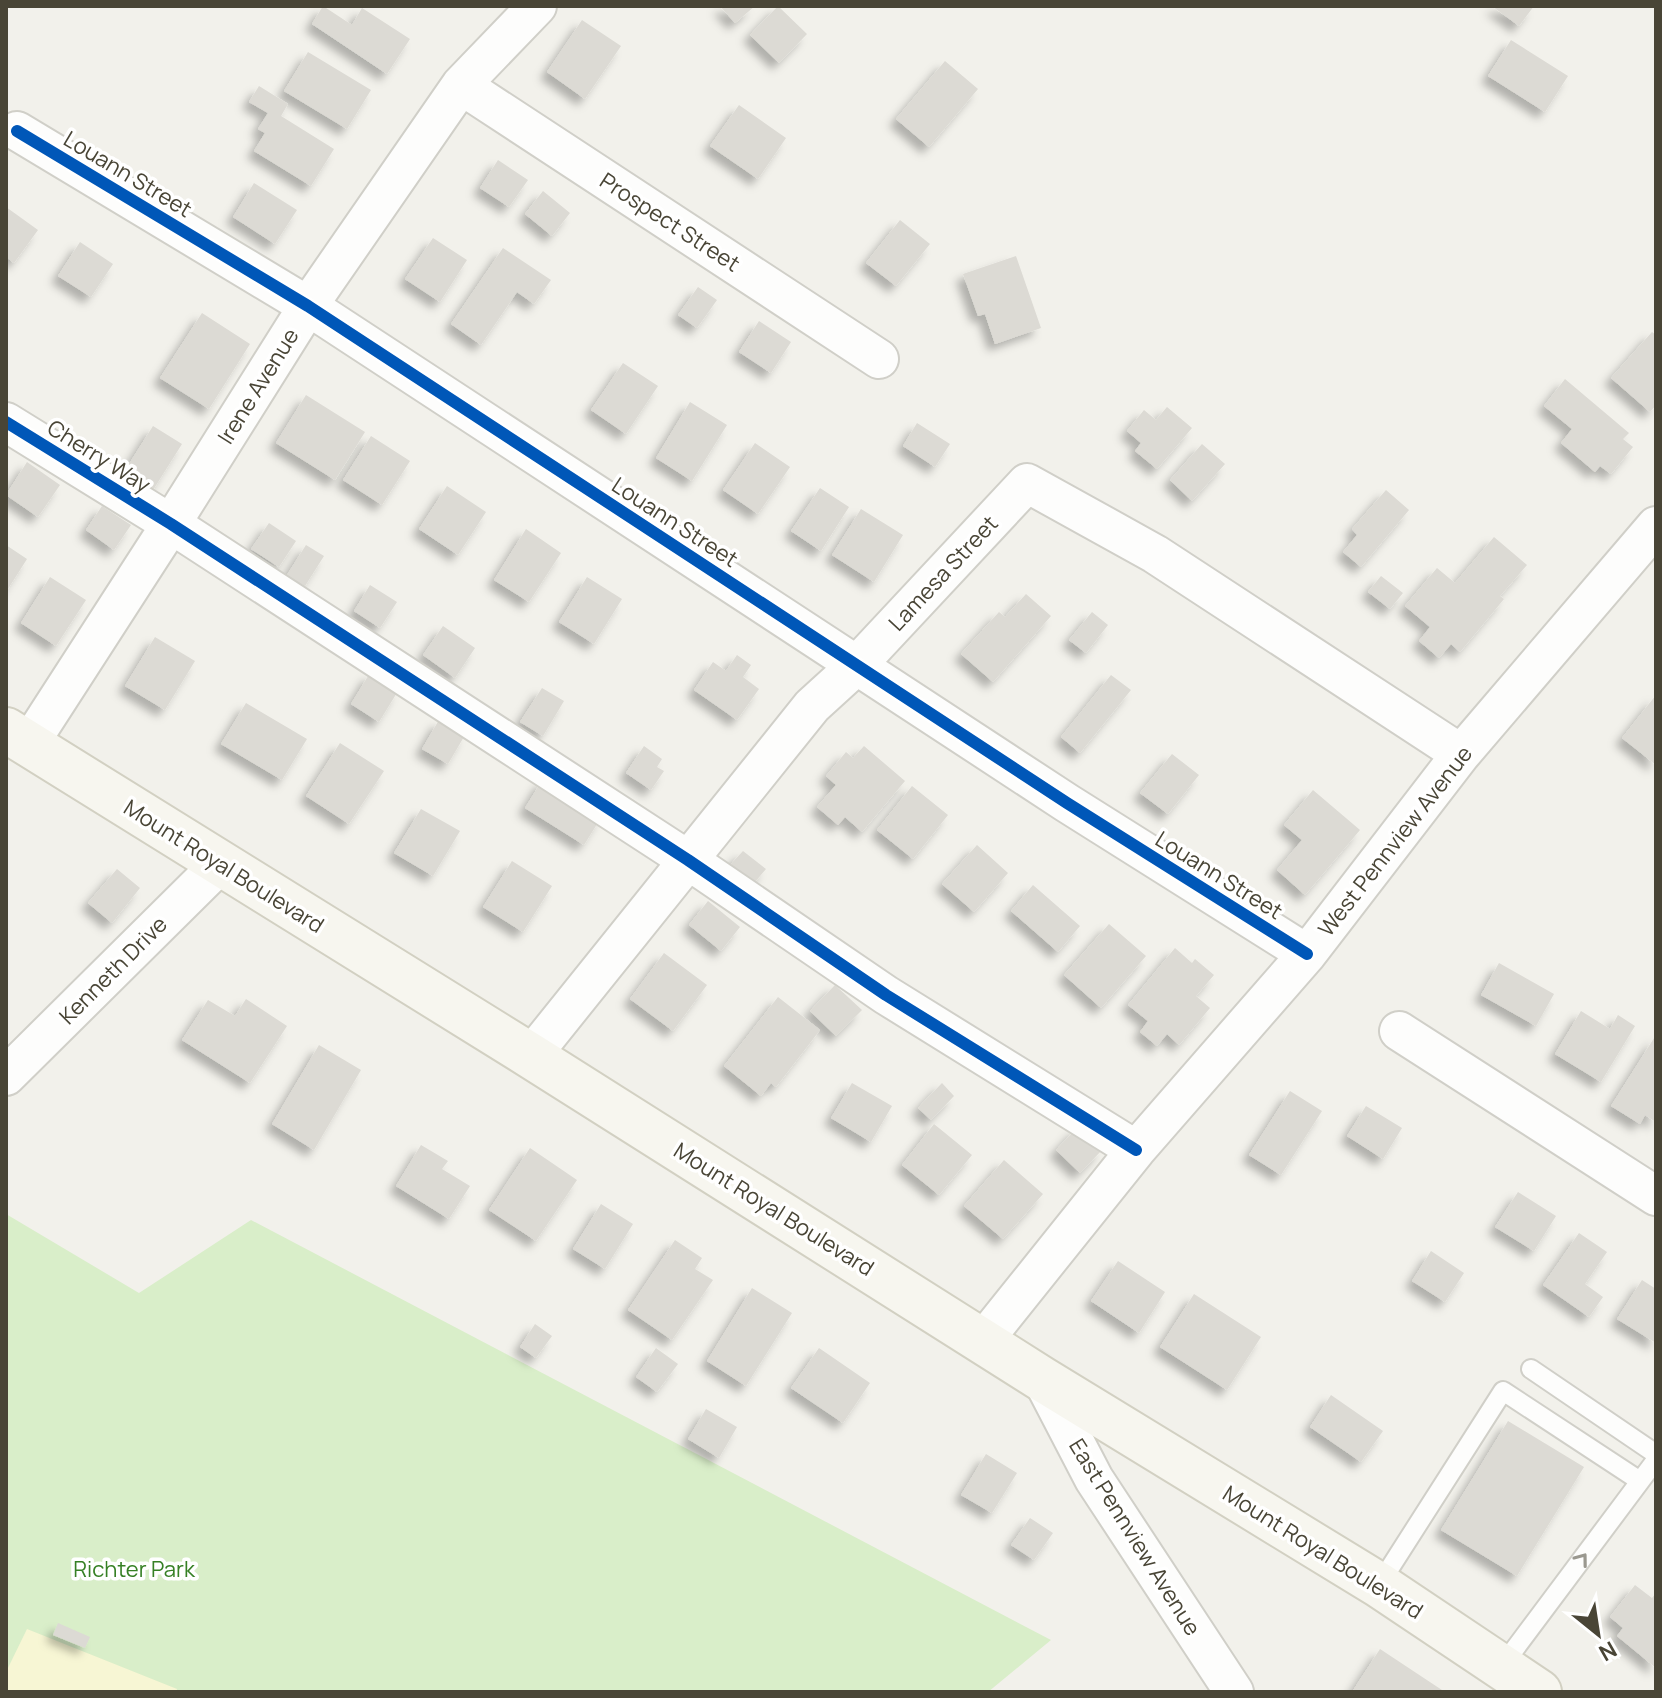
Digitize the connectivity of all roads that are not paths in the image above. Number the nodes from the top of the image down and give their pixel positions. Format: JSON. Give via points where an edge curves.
{"nodes":[{"id":1,"x":537,"y":6,"type":"edge"},
{"id":2,"x":461,"y":85,"type":"junction"},
{"id":3,"x":17,"y":131,"type":"dead end"},
{"id":4,"x":308,"y":306,"type":"junction"},
{"id":5,"x":879,"y":359,"type":"dead end"},
{"id":6,"x":6,"y":422,"type":"edge"},
{"id":7,"x":171,"y":524,"type":"junction"},
{"id":8,"x":1656,"y":526,"type":"edge"},
{"id":9,"x":857,"y":665,"type":"junction"},
{"id":10,"x":18,"y":737,"type":"edge"},
{"id":11,"x":1461,"y":754,"type":"junction"},
{"id":12,"x":688,"y":860,"type":"junction"},
{"id":13,"x":221,"y":863,"type":"junction"},
{"id":14,"x":1307,"y":954,"type":"junction"},
{"id":15,"x":1399,"y":1031,"type":"dead end"},
{"id":16,"x":531,"y":1056,"type":"junction"},
{"id":17,"x":6,"y":1076,"type":"edge"},
{"id":18,"x":1136,"y":1150,"type":"junction"},
{"id":19,"x":1656,"y":1196,"type":"edge"},
{"id":20,"x":983,"y":1341,"type":"junction"},
{"id":21,"x":1531,"y":1369,"type":"dead end"},
{"id":22,"x":1042,"y":1379,"type":"junction"},
{"id":23,"x":1656,"y":1454,"type":"edge"},
{"id":24,"x":1656,"y":1460,"type":"edge"},
{"id":25,"x":1640,"y":1481,"type":"junction"},
{"id":26,"x":1379,"y":1585,"type":"junction"},
{"id":27,"x":1502,"y":1666,"type":"junction"},
{"id":28,"x":1234,"y":1692,"type":"edge"},
{"id":29,"x":1539,"y":1692,"type":"edge"}],
"edges":[{"from":1,"to":2,"type":"street","name":"Irene Avenue"},
{"from":2,"to":4,"type":"street","name":"Irene Avenue"},
{"from":2,"to":5,"type":"street","name":"Prospect Street"},
{"from":3,"to":4,"type":"street","name":"Louann Street"},
{"from":4,"to":7,"type":"street","name":"Irene Avenue"},
{"from":4,"to":9,"type":"street","name":"Louann Street"},
{"from":6,"to":7,"type":"street","name":"Cherry Way"},
{"from":7,"to":10,"type":"street","name":"Irene Avenue"},
{"from":7,"to":12,"type":"street","name":"Cherry Way"},
{"from":8,"to":11,"type":"street","name":"West Pennview Avenue"},
{"from":9,"to":11,"type":"street","name":"Lamesa Street","via":[[1027,483],[1155,554]]},
{"from":9,"to":12,"type":"street","name":"Lamesa Street","via":[[812,706]]},
{"from":9,"to":14,"type":"street","name":"Louann Street"},
{"from":10,"to":13,"type":"main road","name":"Mount Royal Boulevard"},
{"from":11,"to":14,"type":"street","name":"West Pennview Avenue"},
{"from":12,"to":16,"type":"street","name":"Lamesa Street"},
{"from":12,"to":18,"type":"street","name":"Cherry Way","via":[[886,995]]},
{"from":13,"to":16,"type":"main road","name":"Mount Royal Boulevard"},
{"from":13,"to":17,"type":"street","name":"Kenneth Drive"},
{"from":14,"to":18,"type":"street","name":"West Pennview Avenue"},
{"from":15,"to":19,"type":"street"},
{"from":16,"to":20,"type":"main road","name":"Mount Royal Boulevard"},
{"from":18,"to":20,"type":"street","name":"West Pennview Avenue"},
{"from":20,"to":22,"type":"main road","name":"Mount Royal Boulevard"},
{"from":21,"to":23,"type":"lane"},
{"from":22,"to":26,"type":"main road","name":"Mount Royal Boulevard"},
{"from":22,"to":28,"type":"street","name":"East Pennview Avenue","via":[[1094,1479]]},
{"from":24,"to":25,"type":"lane"},
{"from":25,"to":26,"type":"lane","via":[[1503,1391]]},
{"from":27,"to":25,"type":"lane","one_way":true},
{"from":26,"to":27,"type":"main road","name":"Mount Royal Boulevard"},
{"from":27,"to":29,"type":"main road","name":"Mount Royal Boulevard"}]}
